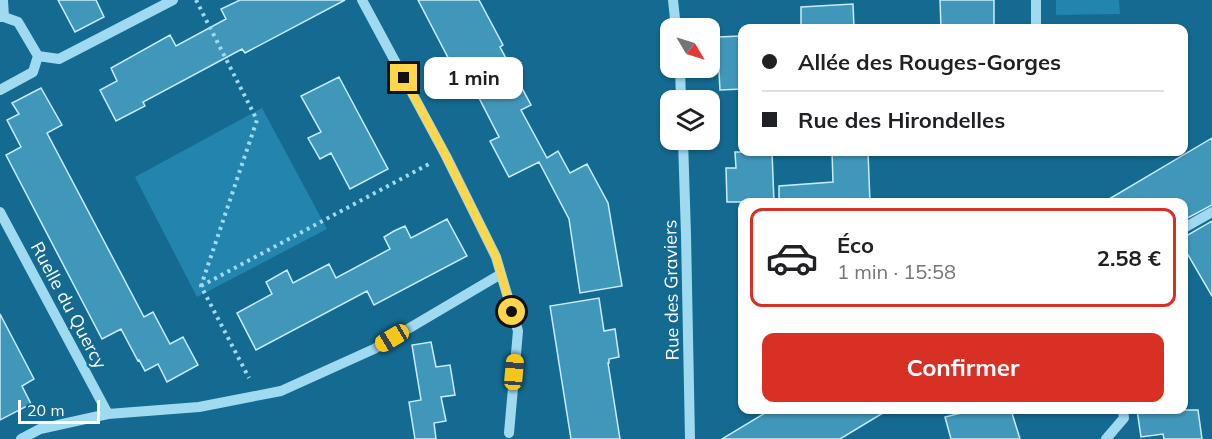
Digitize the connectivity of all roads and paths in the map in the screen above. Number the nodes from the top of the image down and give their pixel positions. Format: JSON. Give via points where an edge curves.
{"nodes":[{"id":1,"x":3,"y":0,"type":"edge"},
{"id":2,"x":173,"y":0,"type":"edge"},
{"id":3,"x":196,"y":0,"type":"edge"},
{"id":4,"x":362,"y":0,"type":"edge"},
{"id":5,"x":673,"y":0,"type":"edge"},
{"id":6,"x":1036,"y":0,"type":"edge"},
{"id":7,"x":2,"y":17,"type":"edge"},
{"id":8,"x":675,"y":18,"type":"edge"},
{"id":9,"x":1036,"y":24,"type":"edge"},
{"id":10,"x":38,"y":56,"type":"junction"},
{"id":11,"x":0,"y":90,"type":"edge"},
{"id":12,"x":683,"y":150,"type":"edge"},
{"id":13,"x":446,"y":156,"type":"junction"},
{"id":14,"x":0,"y":212,"type":"edge"},
{"id":15,"x":1212,"y":212,"type":"edge"},
{"id":16,"x":1188,"y":226,"type":"edge"},
{"id":17,"x":501,"y":274,"type":"junction"},
{"id":18,"x":201,"y":286,"type":"junction"},
{"id":19,"x":258,"y":396,"type":"junction"},
{"id":20,"x":108,"y":414,"type":"junction"},
{"id":21,"x":1124,"y":414,"type":"edge"},
{"id":22,"x":509,"y":433,"type":"dead end"},
{"id":23,"x":21,"y":439,"type":"edge"},
{"id":24,"x":690,"y":439,"type":"edge"},
{"id":25,"x":1106,"y":439,"type":"edge"}],
"edges":[{"from":1,"to":7,"type":"street"},
{"from":2,"to":10,"type":"street","via":[[59,59]]},
{"from":3,"to":18,"type":"path","via":[[257,120]]},
{"from":4,"to":13,"type":"street"},
{"from":5,"to":8,"type":"street"},
{"from":6,"to":9,"type":"street"},
{"from":7,"to":10,"type":"street","via":[[18,22]]},
{"from":10,"to":11,"type":"street","via":[[33,72]]},
{"from":12,"to":24,"type":"street","name":"Rue des Graviers"},
{"from":13,"to":17,"type":"street"},
{"from":13,"to":18,"type":"path"},
{"from":14,"to":20,"type":"street","name":"Ruelle du Quercy"},
{"from":15,"to":16,"type":"street"},
{"from":17,"to":19,"type":"street","via":[[374,349],[281,391]]},
{"from":17,"to":22,"type":"street","via":[[518,331]]},
{"from":18,"to":19,"type":"path"},
{"from":19,"to":20,"type":"street","via":[[199,407]]},
{"from":20,"to":23,"type":"street","via":[[40,429]]},
{"from":21,"to":25,"type":"street"}]}
